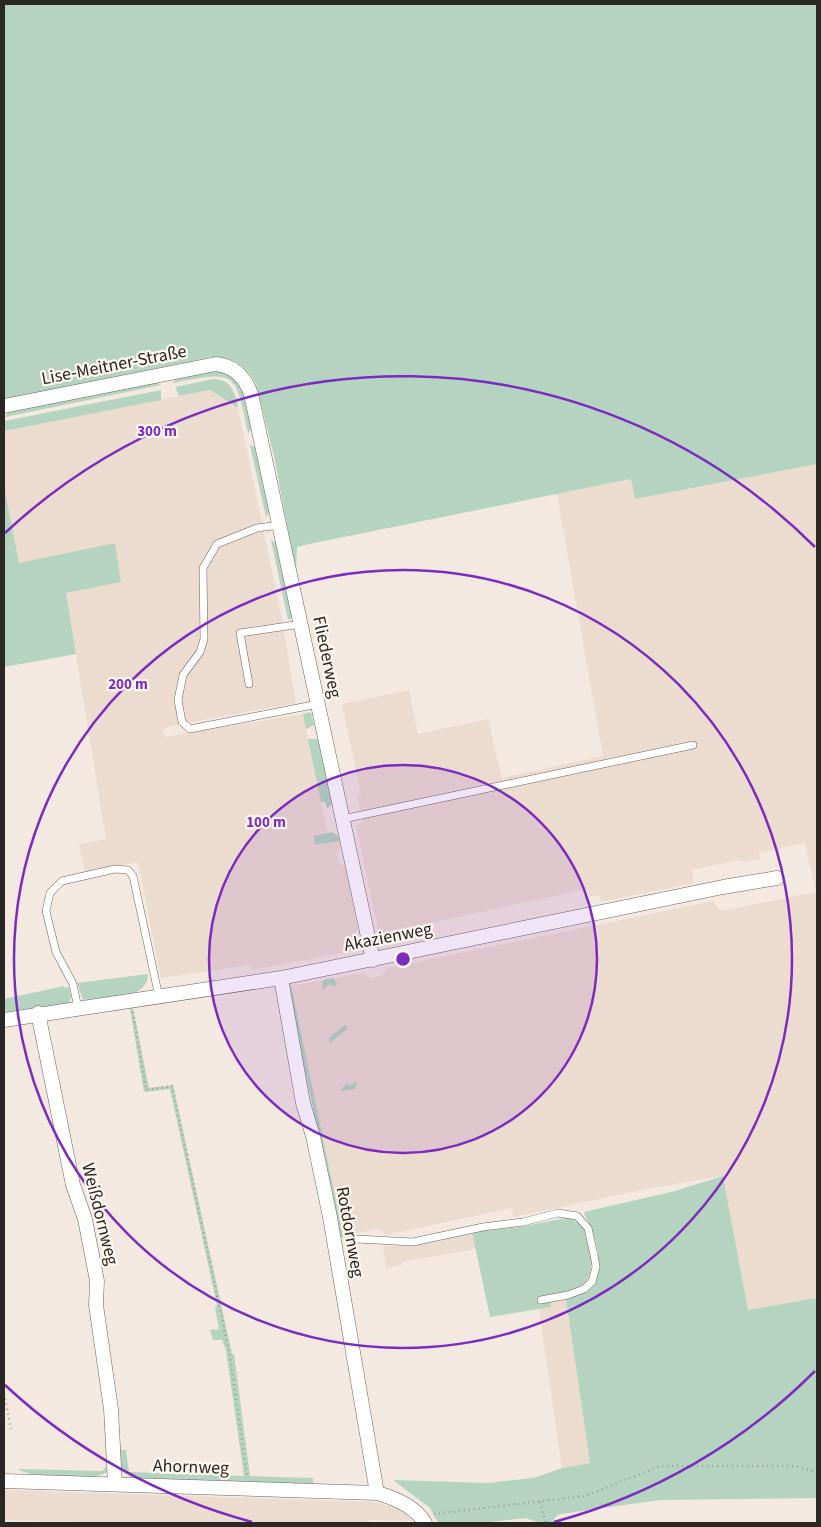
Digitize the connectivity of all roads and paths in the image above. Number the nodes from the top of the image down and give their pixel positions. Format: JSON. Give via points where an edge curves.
{"nodes":[{"id":1,"x":231,"y":368,"type":"joint"},
{"id":2,"x":4,"y":406,"type":"edge"},
{"id":3,"x":280,"y":526,"type":"junction"},
{"id":4,"x":301,"y":624,"type":"junction"},
{"id":5,"x":249,"y":684,"type":"dead end"},
{"id":6,"x":318,"y":704,"type":"junction"},
{"id":7,"x":693,"y":745,"type":"dead end"},
{"id":8,"x":343,"y":819,"type":"junction"},
{"id":9,"x":777,"y":878,"type":"dead end"},
{"id":10,"x":373,"y":960,"type":"junction"},
{"id":11,"x":281,"y":978,"type":"junction"},
{"id":12,"x":159,"y":997,"type":"junction"},
{"id":13,"x":131,"y":1001,"type":"junction"},
{"id":14,"x":78,"y":1008,"type":"junction"},
{"id":15,"x":38,"y":1013,"type":"junction"},
{"id":16,"x":4,"y":1020,"type":"edge"},
{"id":17,"x":357,"y":1240,"type":"dead end"},
{"id":18,"x":541,"y":1300,"type":"dead end"},
{"id":19,"x":4,"y":1394,"type":"edge"},
{"id":20,"x":11,"y":1429,"type":"dead end"},
{"id":21,"x":817,"y":1472,"type":"edge"},
{"id":22,"x":4,"y":1481,"type":"edge"},
{"id":23,"x":115,"y":1484,"type":"junction"},
{"id":24,"x":247,"y":1488,"type":"junction"},
{"id":25,"x":376,"y":1493,"type":"junction"},
{"id":26,"x":540,"y":1502,"type":"junction"},
{"id":27,"x":423,"y":1519,"type":"edge"},
{"id":28,"x":546,"y":1523,"type":"edge"}],
"edges":[{"from":1,"to":2,"type":"street","name":"Lise-Meitner-Straße","via":[[216,364]]},
{"from":1,"to":3,"type":"street","name":"Fliederweg","via":[[243,378],[251,394]]},
{"from":3,"to":4,"type":"street","name":"Fliederweg"},
{"from":3,"to":6,"type":"lane","via":[[257,528],[218,544],[203,568],[204,639],[200,652],[182,675],[178,700],[182,722],[190,729]]},
{"from":4,"to":5,"type":"lane","via":[[240,633]]},
{"from":4,"to":6,"type":"street","name":"Fliederweg"},
{"from":6,"to":8,"type":"street","name":"Fliederweg"},
{"from":7,"to":8,"type":"lane"},
{"from":8,"to":10,"type":"street","name":"Fliederweg"},
{"from":9,"to":10,"type":"street","name":"Akazienweg"},
{"from":10,"to":11,"type":"street","name":"Akazienweg"},
{"from":11,"to":12,"type":"street","name":"Akazienweg"},
{"from":11,"to":25,"type":"street","name":"Rotdornweg","via":[[303,1103],[330,1217]]},
{"from":12,"to":13,"type":"street","name":"Akazienweg"},
{"from":12,"to":14,"type":"lane","via":[[133,876],[128,870],[114,869],[62,881],[50,893],[46,911],[56,952],[73,984]]},
{"from":13,"to":14,"type":"street","name":"Akazienweg"},
{"from":13,"to":24,"type":"path","via":[[146,1090],[172,1086],[230,1356]]},
{"from":14,"to":15,"type":"street","name":"Akazienweg"},
{"from":15,"to":16,"type":"street","name":"Akazienweg"},
{"from":15,"to":23,"type":"street","name":"Weißdornweg","via":[[72,1185],[85,1219],[97,1281],[96,1305],[110,1409]]},
{"from":17,"to":18,"type":"lane","via":[[413,1242],[558,1213],[577,1216],[588,1228],[596,1266],[592,1282],[568,1295]]},
{"from":19,"to":20,"type":"path"},
{"from":21,"to":26,"type":"path","via":[[794,1466],[660,1466],[584,1496]]},
{"from":22,"to":23,"type":"street","name":"Ahornweg"},
{"from":23,"to":24,"type":"street","name":"Ahornweg"},
{"from":24,"to":25,"type":"street","name":"Ahornweg"},
{"from":25,"to":27,"type":"street","name":"Ahornweg","via":[[401,1502]]},
{"from":26,"to":27,"type":"path"},
{"from":26,"to":28,"type":"path"}]}
